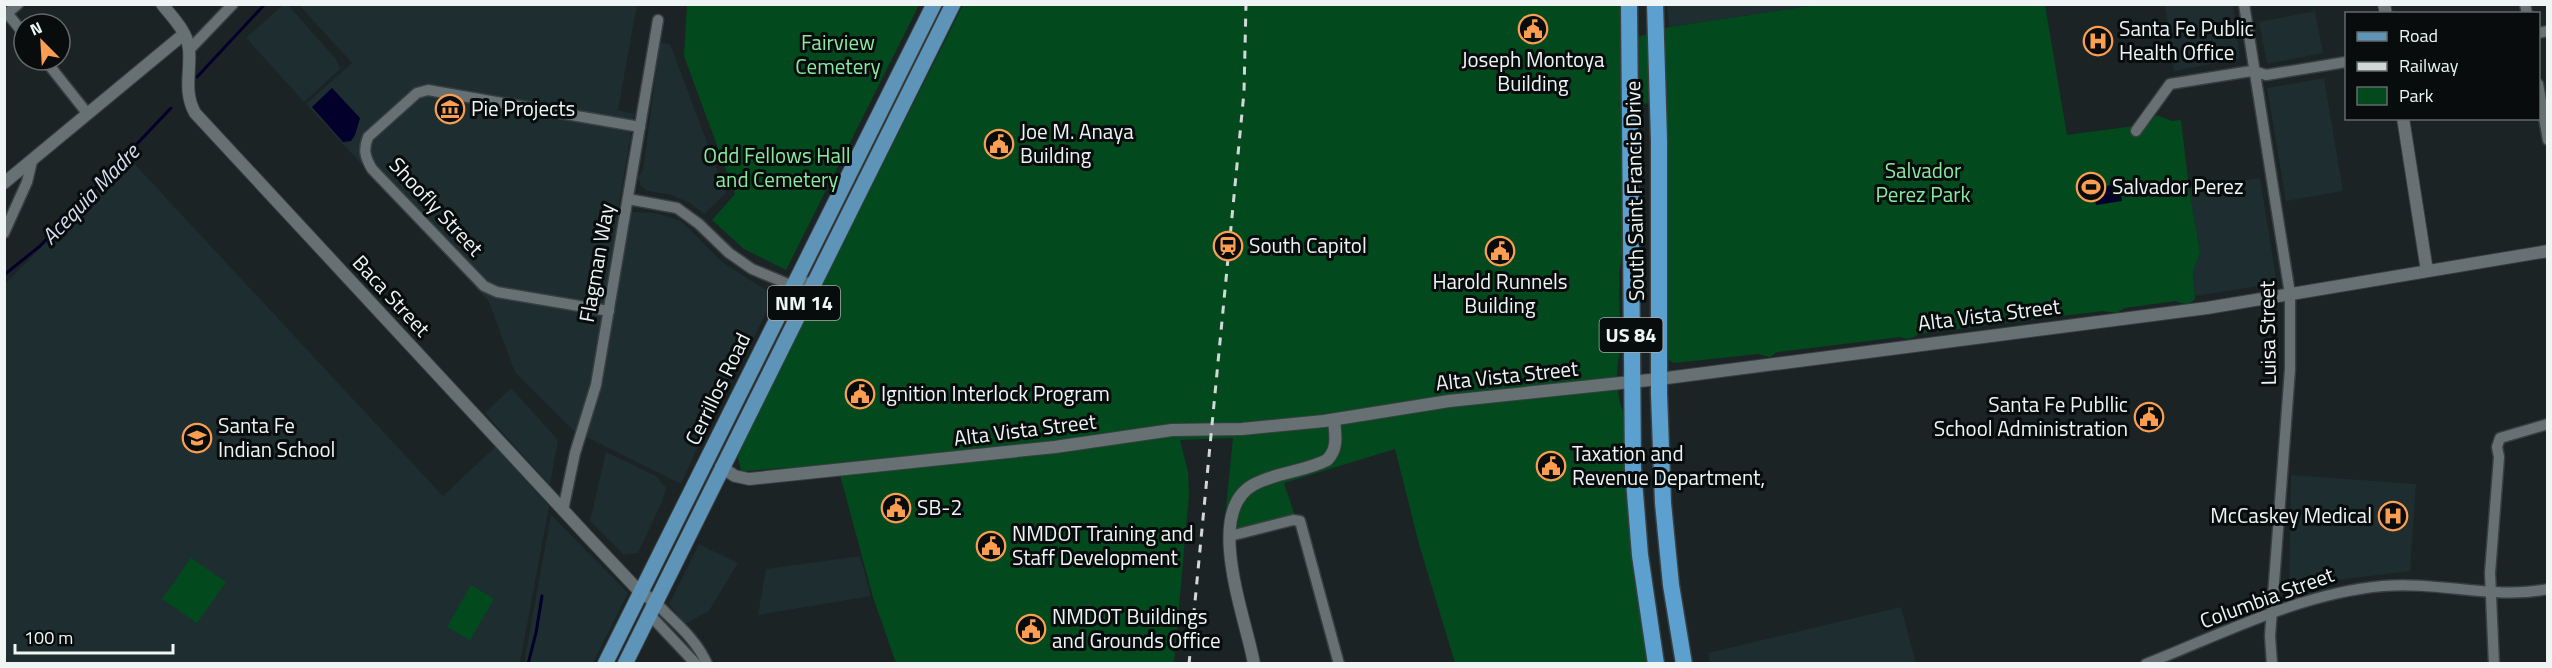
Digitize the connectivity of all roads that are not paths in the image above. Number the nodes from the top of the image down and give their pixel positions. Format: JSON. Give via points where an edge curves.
{"nodes":[{"id":1,"x":18,"y":4,"type":"edge"},
{"id":2,"x":162,"y":4,"type":"edge"},
{"id":3,"x":233,"y":4,"type":"edge"},
{"id":4,"x":934,"y":4,"type":"edge"},
{"id":5,"x":953,"y":4,"type":"edge"},
{"id":6,"x":1629,"y":4,"type":"edge"},
{"id":7,"x":1655,"y":4,"type":"edge"},
{"id":8,"x":2244,"y":4,"type":"edge"},
{"id":9,"x":6,"y":14,"type":"edge"},
{"id":10,"x":658,"y":20,"type":"dead end"},
{"id":11,"x":184,"y":34,"type":"junction"},
{"id":12,"x":189,"y":56,"type":"junction"},
{"id":13,"x":2345,"y":62,"type":"edge"},
{"id":14,"x":2254,"y":71,"type":"junction"},
{"id":15,"x":55,"y":72,"type":"edge"},
{"id":16,"x":2540,"y":96,"type":"edge"},
{"id":17,"x":87,"y":113,"type":"junction"},
{"id":18,"x":2403,"y":120,"type":"edge"},
{"id":19,"x":640,"y":127,"type":"junction"},
{"id":20,"x":2136,"y":131,"type":"dead end"},
{"id":21,"x":2547,"y":140,"type":"edge"},
{"id":22,"x":32,"y":161,"type":"junction"},
{"id":23,"x":4,"y":183,"type":"edge"},
{"id":24,"x":628,"y":199,"type":"junction"},
{"id":25,"x":4,"y":233,"type":"edge"},
{"id":26,"x":2547,"y":251,"type":"edge"},
{"id":27,"x":2427,"y":271,"type":"junction"},
{"id":28,"x":815,"y":281,"type":"junction"},
{"id":29,"x":793,"y":286,"type":"junction"},
{"id":30,"x":2290,"y":294,"type":"junction"},
{"id":31,"x":609,"y":311,"type":"junction"},
{"id":32,"x":1659,"y":379,"type":"junction"},
{"id":33,"x":1632,"y":382,"type":"junction"},
{"id":34,"x":1334,"y":420,"type":"junction"},
{"id":35,"x":2547,"y":424,"type":"edge"},
{"id":36,"x":721,"y":467,"type":"junction"},
{"id":37,"x":563,"y":510,"type":"junction"},
{"id":38,"x":1230,"y":536,"type":"junction"},
{"id":39,"x":2547,"y":589,"type":"edge"},
{"id":40,"x":639,"y":592,"type":"junction"},
{"id":41,"x":2492,"y":592,"type":"junction"},
{"id":42,"x":652,"y":607,"type":"junction"},
{"id":43,"x":2273,"y":612,"type":"junction"},
{"id":44,"x":605,"y":663,"type":"edge"},
{"id":45,"x":624,"y":663,"type":"edge"},
{"id":46,"x":696,"y":663,"type":"edge"},
{"id":47,"x":707,"y":663,"type":"edge"},
{"id":48,"x":1254,"y":663,"type":"edge"},
{"id":49,"x":1339,"y":663,"type":"edge"},
{"id":50,"x":1656,"y":663,"type":"edge"},
{"id":51,"x":1684,"y":663,"type":"edge"},
{"id":52,"x":2146,"y":663,"type":"edge"},
{"id":53,"x":2272,"y":663,"type":"edge"},
{"id":54,"x":2494,"y":663,"type":"edge"}],
"edges":[{"from":1,"to":9,"type":"street"},
{"from":2,"to":11,"type":"street","name":"Baca Street"},
{"from":3,"to":12,"type":"street"},
{"from":4,"to":29,"type":"main road","name":"Cerrillos Road","number":"NM 14"},
{"from":5,"to":28,"type":"main road","name":"Cerrillos Road","number":"NM 14"},
{"from":6,"to":33,"type":"highway","name":"South Saint Francis Drive","number":"US 84"},
{"from":7,"to":32,"type":"highway","name":"South Saint Francis Drive","number":"US 84"},
{"from":8,"to":14,"type":"street","name":"Luisa Street"},
{"from":10,"to":19,"type":"street","name":"Flagman Way"},
{"from":11,"to":12,"type":"street","name":"Baca Street"},
{"from":11,"to":17,"type":"street"},
{"from":12,"to":37,"type":"street","name":"Baca Street","via":[[187,93],[195,113]]},
{"from":13,"to":14,"type":"street","via":[[2266,75]]},
{"from":14,"to":20,"type":"street","via":[[2170,84]]},
{"from":14,"to":30,"type":"street","name":"Luisa Street"},
{"from":15,"to":17,"type":"street"},
{"from":16,"to":21,"type":"street"},
{"from":17,"to":22,"type":"street"},
{"from":18,"to":27,"type":"street"},
{"from":19,"to":24,"type":"street","name":"Flagman Way"},
{"from":19,"to":31,"type":"street","name":"Shoofly Street","via":[[429,90],[417,93],[368,137],[364,147],[372,169],[484,286],[497,292]]},
{"from":22,"to":23,"type":"street"},
{"from":22,"to":25,"type":"street"},
{"from":24,"to":29,"type":"street","via":[[677,208],[752,269]]},
{"from":24,"to":31,"type":"street","name":"Flagman Way"},
{"from":26,"to":27,"type":"street","name":"Alta Vista Street"},
{"from":27,"to":30,"type":"street","name":"Alta Vista Street"},
{"from":28,"to":29,"type":"street"},
{"from":28,"to":36,"type":"main road","name":"Cerrillos Road","number":"NM 14"},
{"from":29,"to":40,"type":"main road","name":"Cerrillos Road","number":"NM 14"},
{"from":30,"to":32,"type":"street","name":"Alta Vista Street"},
{"from":30,"to":43,"type":"street","name":"Luisa Street","via":[[2290,369]]},
{"from":31,"to":37,"type":"street","name":"Flagman Way","via":[[597,380]]},
{"from":32,"to":33,"type":"street","name":"Alta Vista Street"},
{"from":32,"to":51,"type":"highway","name":"South Saint Francis Drive","number":"US 84","via":[[1665,527]]},
{"from":33,"to":34,"type":"street","name":"Alta Vista Street","via":[[1449,401]]},
{"from":33,"to":50,"type":"highway","name":"South Saint Francis Drive","number":"US 84","via":[[1635,506]]},
{"from":34,"to":36,"type":"street","name":"Alta Vista Street","via":[[1242,429],[1172,430],[1055,447],[749,479]]},
{"from":34,"to":38,"type":"street","via":[[1336,444],[1331,456],[1245,490],[1234,508]]},
{"from":35,"to":41,"type":"street","via":[[2499,438]]},
{"from":36,"to":42,"type":"main road","name":"Cerrillos Road","number":"NM 14"},
{"from":37,"to":40,"type":"street","name":"Baca Street"},
{"from":38,"to":48,"type":"street","via":[[1231,567]]},
{"from":38,"to":49,"type":"street","via":[[1300,521]]},
{"from":39,"to":41,"type":"street","name":"Columbia Street"},
{"from":40,"to":42,"type":"street","name":"Baca Street"},
{"from":40,"to":44,"type":"main road","name":"Cerrillos Road","number":"NM 14"},
{"from":41,"to":43,"type":"street","name":"Columbia Street","via":[[2386,585],[2347,590]]},
{"from":41,"to":54,"type":"street"},
{"from":42,"to":45,"type":"main road","name":"Cerrillos Road","number":"NM 14"},
{"from":42,"to":46,"type":"street"},
{"from":42,"to":47,"type":"street","via":[[699,648]]},
{"from":43,"to":52,"type":"street","name":"Columbia Street"},
{"from":43,"to":53,"type":"street","name":"Luisa Street","via":[[2269,651]]}]}
